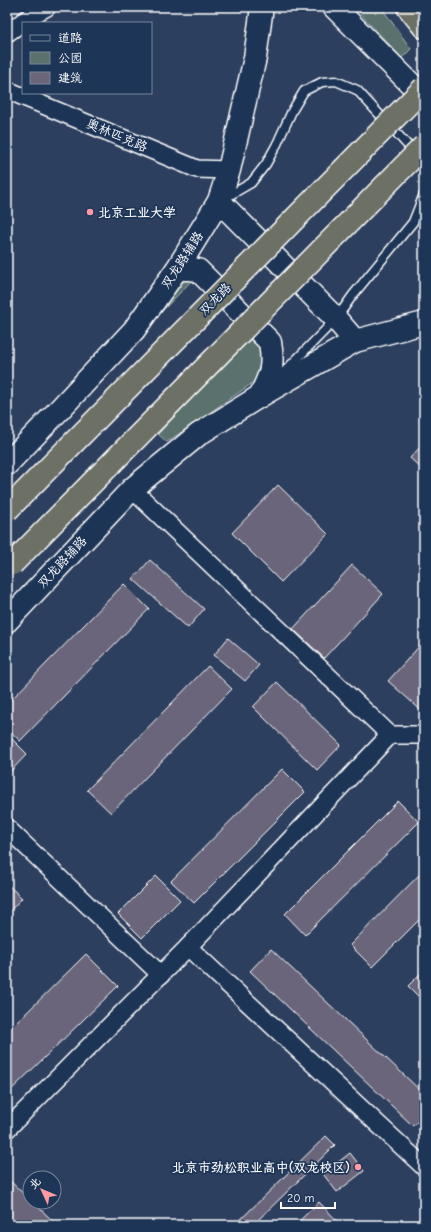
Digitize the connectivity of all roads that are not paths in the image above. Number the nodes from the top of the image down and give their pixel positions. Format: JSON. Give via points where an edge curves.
{"nodes":[{"id":1,"x":47,"y":7,"type":"edge"},
{"id":2,"x":262,"y":7,"type":"edge"},
{"id":3,"x":334,"y":7,"type":"edge"},
{"id":4,"x":408,"y":7,"type":"edge"},
{"id":5,"x":22,"y":22,"type":"edge"},
{"id":6,"x":23,"y":22,"type":"edge"},
{"id":7,"x":424,"y":27,"type":"edge"},
{"id":8,"x":7,"y":33,"type":"edge"},
{"id":9,"x":424,"y":88,"type":"edge"},
{"id":10,"x":7,"y":90,"type":"edge"},
{"id":11,"x":424,"y":97,"type":"edge"},
{"id":12,"x":424,"y":146,"type":"edge"},
{"id":13,"x":424,"y":167,"type":"edge"},
{"id":14,"x":229,"y":170,"type":"junction"},
{"id":15,"x":424,"y":194,"type":"edge"},
{"id":16,"x":219,"y":202,"type":"junction"},
{"id":17,"x":177,"y":269,"type":"junction"},
{"id":18,"x":336,"y":319,"type":"junction"},
{"id":19,"x":424,"y":323,"type":"edge"},
{"id":20,"x":355,"y":341,"type":"junction"},
{"id":21,"x":260,"y":396,"type":"junction"},
{"id":22,"x":7,"y":464,"type":"edge"},
{"id":23,"x":132,"y":489,"type":"junction"},
{"id":24,"x":7,"y":510,"type":"edge"},
{"id":25,"x":12,"y":564,"type":"dead end"},
{"id":26,"x":7,"y":621,"type":"edge"},
{"id":27,"x":424,"y":734,"type":"edge"},
{"id":28,"x":390,"y":736,"type":"junction"},
{"id":29,"x":7,"y":828,"type":"edge"},
{"id":30,"x":188,"y":948,"type":"junction"},
{"id":31,"x":161,"y":974,"type":"junction"},
{"id":32,"x":7,"y":1129,"type":"edge"},
{"id":33,"x":424,"y":1166,"type":"edge"}],
"edges":[{"from":1,"to":6,"type":"street"},
{"from":2,"to":14,"type":"main road","name":"双龙路辅路","via":[[255,58]]},
{"from":3,"to":11,"type":"main road"},
{"from":4,"to":7,"type":"main road"},
{"from":5,"to":8,"type":"street"},
{"from":9,"to":24,"type":"main road","name":"双龙路","bridge":true},
{"from":10,"to":14,"type":"street","name":"奥林匹克路","via":[[197,169]]},
{"from":12,"to":25,"type":"main road","bridge":true},
{"from":13,"to":16,"type":"lane","via":[[423,162],[357,90],[336,81],[322,82],[304,91],[266,164],[251,183]]},
{"from":14,"to":16,"type":"main road","name":"双龙路辅路"},
{"from":15,"to":18,"type":"lane","via":[[413,222]]},
{"from":16,"to":17,"type":"main road","name":"双龙路辅路"},
{"from":16,"to":18,"type":"main road"},
{"from":17,"to":21,"type":"main road","via":[[198,270],[270,342],[272,369]]},
{"from":17,"to":22,"type":"main road","name":"双龙路辅路","via":[[134,330]]},
{"from":18,"to":20,"type":"main road"},
{"from":18,"to":21,"type":"lane"},
{"from":19,"to":20,"type":"main road","name":"双龙路辅路"},
{"from":20,"to":21,"type":"main road","name":"双龙路辅路"},
{"from":21,"to":23,"type":"main road","name":"双龙路辅路","via":[[199,434]]},
{"from":23,"to":26,"type":"main road","name":"双龙路辅路"},
{"from":23,"to":28,"type":"street"},
{"from":27,"to":28,"type":"street"},
{"from":28,"to":30,"type":"street"},
{"from":29,"to":31,"type":"street"},
{"from":30,"to":31,"type":"street"},
{"from":30,"to":33,"type":"street"},
{"from":31,"to":32,"type":"street"}]}
